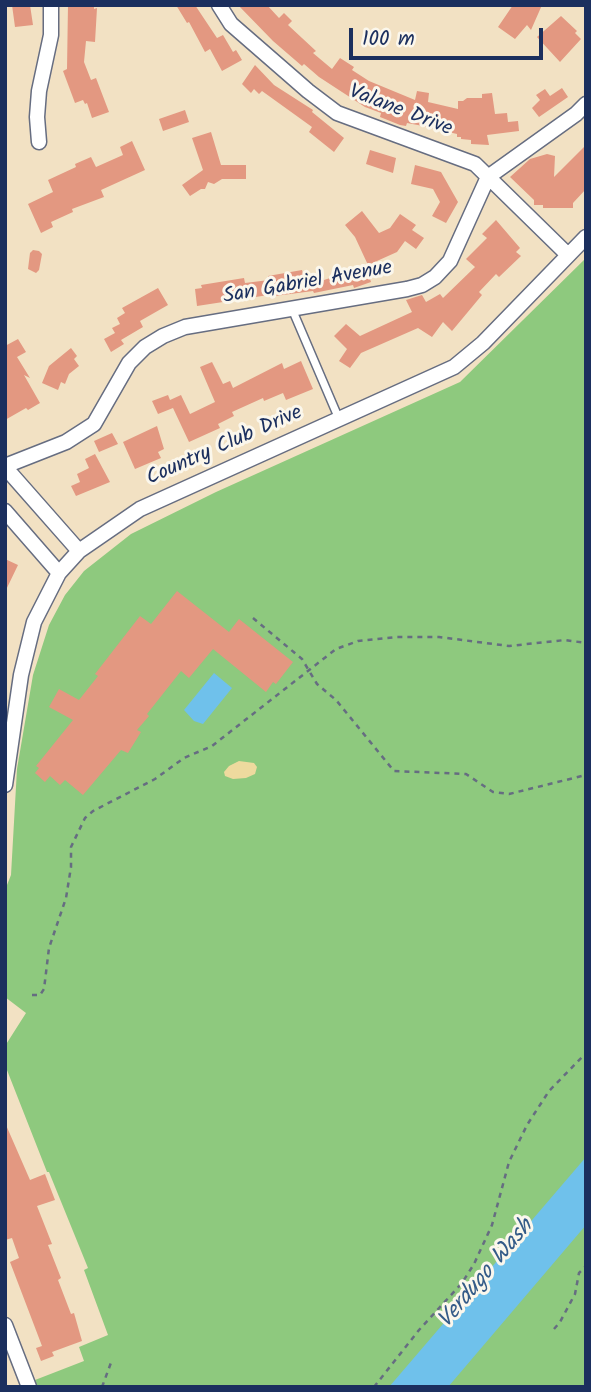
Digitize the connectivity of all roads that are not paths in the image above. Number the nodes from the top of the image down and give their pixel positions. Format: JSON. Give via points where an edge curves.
{"nodes":[{"id":1,"x":51,"y":5,"type":"edge"},
{"id":2,"x":219,"y":5,"type":"edge"},
{"id":3,"x":586,"y":104,"type":"edge"},
{"id":4,"x":39,"y":142,"type":"dead end"},
{"id":5,"x":488,"y":177,"type":"junction"},
{"id":6,"x":586,"y":237,"type":"edge"},
{"id":7,"x":568,"y":255,"type":"junction"},
{"id":8,"x":292,"y":309,"type":"junction"},
{"id":9,"x":339,"y":419,"type":"junction"},
{"id":10,"x":5,"y":467,"type":"edge"},
{"id":11,"x":5,"y":511,"type":"edge"},
{"id":12,"x":79,"y":551,"type":"junction"},
{"id":13,"x":59,"y":573,"type":"junction"},
{"id":14,"x":5,"y":785,"type":"edge"},
{"id":15,"x":5,"y":1325,"type":"edge"},
{"id":16,"x":29,"y":1387,"type":"edge"}],
"edges":[{"from":1,"to":4,"type":"street","via":[[51,35],[39,91]]},
{"from":2,"to":5,"type":"street","name":"Valane Drive","via":[[231,24],[337,113],[475,164]]},
{"from":3,"to":5,"type":"street"},
{"from":5,"to":7,"type":"street","name":"Valane Drive"},
{"from":5,"to":8,"type":"street","name":"San Gabriel Avenue","via":[[450,261],[435,277],[407,289]]},
{"from":6,"to":7,"type":"street","name":"Country Club Drive"},
{"from":7,"to":9,"type":"street","name":"Country Club Drive","via":[[454,367]]},
{"from":8,"to":9,"type":"lane"},
{"from":8,"to":10,"type":"street","name":"San Gabriel Avenue","via":[[163,335],[129,363],[94,424],[66,442]]},
{"from":9,"to":12,"type":"street","name":"Country Club Drive","via":[[140,509]]},
{"from":10,"to":12,"type":"street"},
{"from":11,"to":13,"type":"street"},
{"from":12,"to":13,"type":"street","name":"Country Club Drive"},
{"from":13,"to":14,"type":"street","name":"Country Club Drive","via":[[34,622],[27,648]]},
{"from":15,"to":16,"type":"street"}]}
